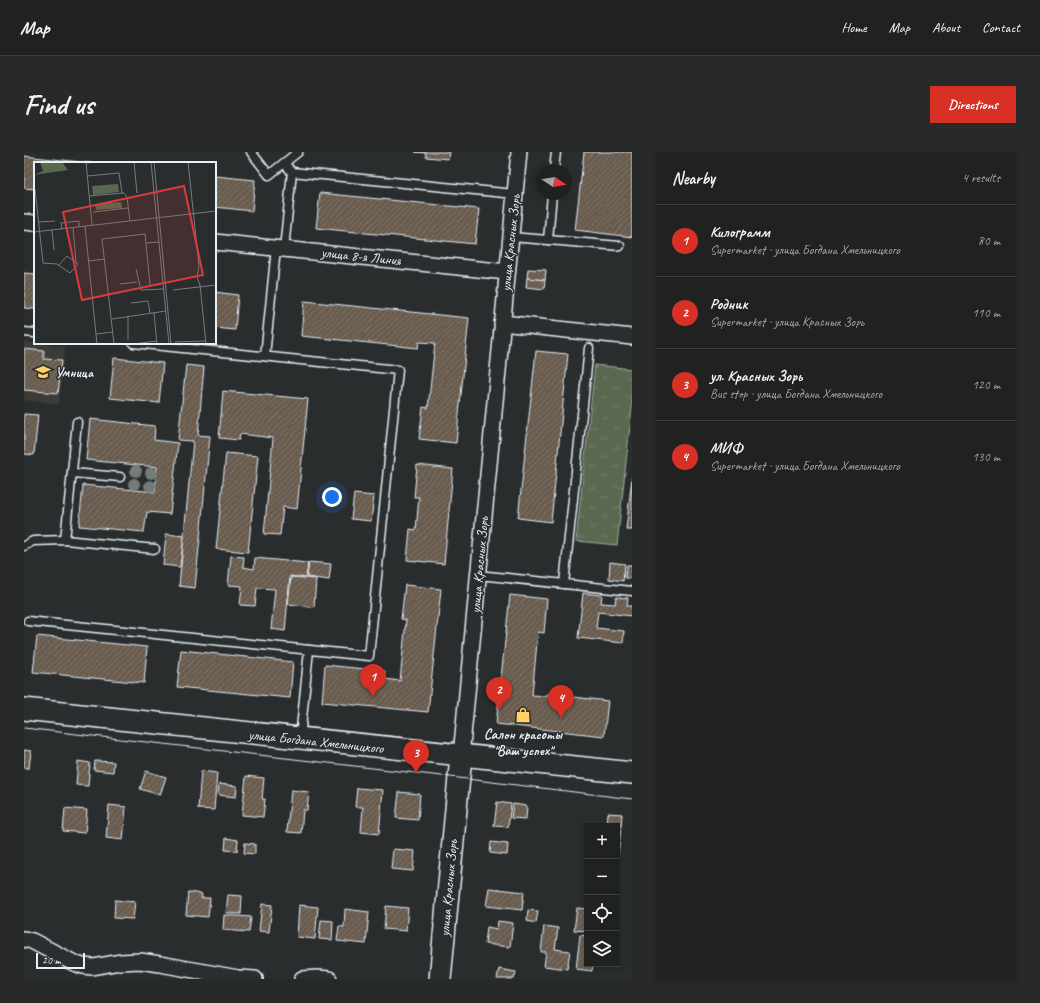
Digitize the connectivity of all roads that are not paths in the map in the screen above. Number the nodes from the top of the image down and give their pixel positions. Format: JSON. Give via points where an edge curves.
{"nodes":[{"id":1,"x":251,"y":152,"type":"edge"},
{"id":2,"x":298,"y":152,"type":"edge"},
{"id":3,"x":519,"y":152,"type":"edge"},
{"id":4,"x":556,"y":152,"type":"edge"},
{"id":5,"x":284,"y":163,"type":"junction"},
{"id":6,"x":555,"y":164,"type":"edge"},
{"id":7,"x":292,"y":172,"type":"junction"},
{"id":8,"x":515,"y":194,"type":"junction"},
{"id":9,"x":551,"y":200,"type":"edge"},
{"id":10,"x":24,"y":222,"type":"edge"},
{"id":11,"x":34,"y":223,"type":"edge"},
{"id":12,"x":510,"y":237,"type":"junction"},
{"id":13,"x":548,"y":240,"type":"junction"},
{"id":14,"x":216,"y":242,"type":"edge"},
{"id":15,"x":620,"y":246,"type":"dead end"},
{"id":16,"x":280,"y":248,"type":"junction"},
{"id":17,"x":507,"y":272,"type":"junction"},
{"id":18,"x":502,"y":323,"type":"junction"},
{"id":19,"x":24,"y":332,"type":"edge"},
{"id":20,"x":34,"y":333,"type":"edge"},
{"id":21,"x":632,"y":337,"type":"edge"},
{"id":22,"x":143,"y":344,"type":"edge"},
{"id":23,"x":589,"y":348,"type":"dead end"},
{"id":24,"x":265,"y":356,"type":"junction"},
{"id":25,"x":77,"y":422,"type":"dead end"},
{"id":26,"x":72,"y":473,"type":"junction"},
{"id":27,"x":120,"y":478,"type":"dead end"},
{"id":28,"x":65,"y":540,"type":"junction"},
{"id":29,"x":24,"y":546,"type":"edge"},
{"id":30,"x":155,"y":549,"type":"dead end"},
{"id":31,"x":478,"y":574,"type":"junction"},
{"id":32,"x":564,"y":584,"type":"junction"},
{"id":33,"x":632,"y":591,"type":"edge"},
{"id":34,"x":28,"y":621,"type":"dead end"},
{"id":35,"x":309,"y":650,"type":"junction"},
{"id":36,"x":24,"y":710,"type":"edge"},
{"id":37,"x":300,"y":739,"type":"junction"},
{"id":38,"x":461,"y":756,"type":"junction"},
{"id":39,"x":632,"y":773,"type":"edge"},
{"id":40,"x":24,"y":939,"type":"edge"},
{"id":41,"x":255,"y":979,"type":"edge"},
{"id":42,"x":302,"y":979,"type":"edge"},
{"id":43,"x":329,"y":979,"type":"edge"},
{"id":44,"x":440,"y":979,"type":"edge"}],
"edges":[{"from":1,"to":5,"type":"lane","via":[[269,175]]},
{"from":2,"to":5,"type":"lane"},
{"from":3,"to":8,"type":"street","name":"улица Красных Зорь"},
{"from":4,"to":6,"type":"lane"},
{"from":5,"to":7,"type":"lane"},
{"from":7,"to":8,"type":"lane"},
{"from":7,"to":16,"type":"lane"},
{"from":8,"to":12,"type":"street","name":"улица Красных Зорь"},
{"from":9,"to":13,"type":"lane"},
{"from":10,"to":11,"type":"street"},
{"from":12,"to":13,"type":"lane"},
{"from":12,"to":17,"type":"street","name":"улица Красных Зорь"},
{"from":13,"to":15,"type":"lane"},
{"from":14,"to":16,"type":"street","name":"улица 8-я Линия"},
{"from":16,"to":17,"type":"street","name":"улица 8-я Линия"},
{"from":16,"to":24,"type":"lane"},
{"from":17,"to":18,"type":"street","name":"улица Красных Зорь"},
{"from":18,"to":21,"type":"street"},
{"from":18,"to":31,"type":"street","name":"улица Красных Зорь"},
{"from":19,"to":20,"type":"lane"},
{"from":22,"to":24,"type":"lane"},
{"from":23,"to":32,"type":"lane"},
{"from":24,"to":35,"type":"lane","via":[[398,370],[369,656]]},
{"from":25,"to":26,"type":"lane"},
{"from":26,"to":27,"type":"lane"},
{"from":26,"to":28,"type":"lane"},
{"from":28,"to":29,"type":"lane","via":[[33,541]]},
{"from":28,"to":30,"type":"lane"},
{"from":31,"to":32,"type":"lane"},
{"from":31,"to":38,"type":"street","name":"улица Красных Зорь"},
{"from":32,"to":33,"type":"lane"},
{"from":34,"to":35,"type":"lane"},
{"from":35,"to":37,"type":"lane"},
{"from":36,"to":37,"type":"main road","name":"улица Богдана Хмельницкого"},
{"from":37,"to":38,"type":"main road","name":"улица Богдана Хмельницкого"},
{"from":38,"to":39,"type":"main road","name":"улица Богдана Хмельницкого"},
{"from":38,"to":44,"type":"main road","name":"улица Красных Зорь"},
{"from":40,"to":41,"type":"street","via":[[83,966],[140,961]]},
{"from":42,"to":43,"type":"street"}]}
